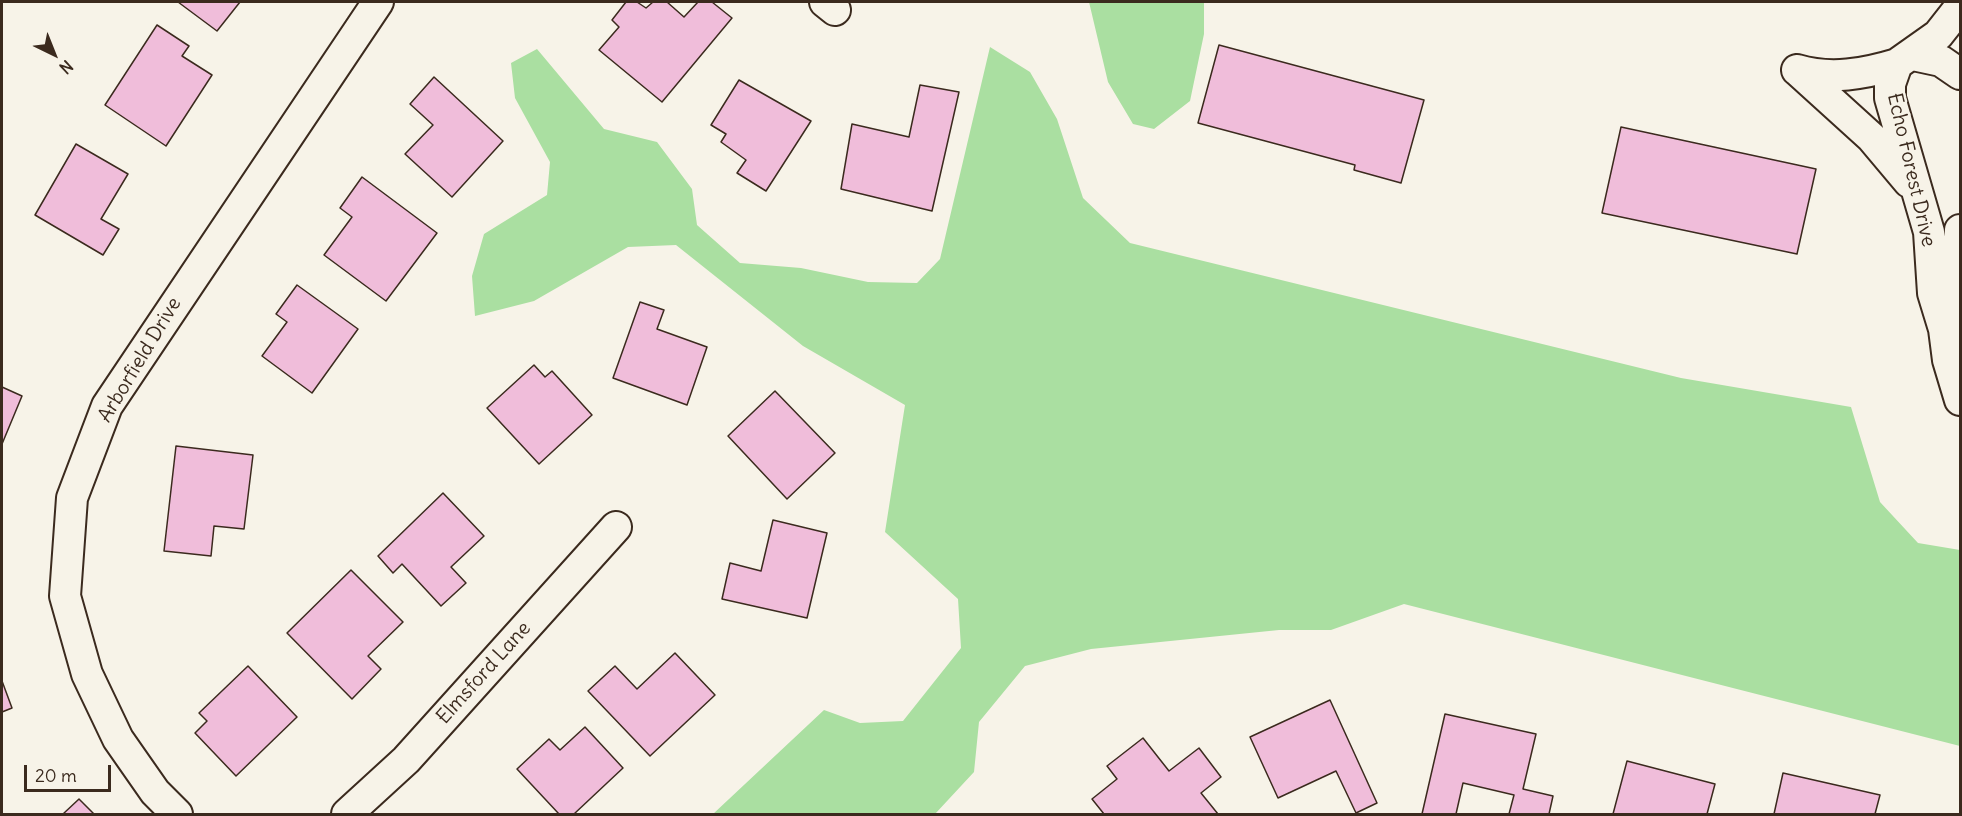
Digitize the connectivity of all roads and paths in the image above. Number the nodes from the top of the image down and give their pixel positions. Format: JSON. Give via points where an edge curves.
{"nodes":[{"id":1,"x":378,"y":2,"type":"edge"},
{"id":2,"x":1960,"y":7,"type":"edge"},
{"id":3,"x":1905,"y":59,"type":"junction"},
{"id":4,"x":1960,"y":74,"type":"edge"},
{"id":5,"x":1920,"y":196,"type":"junction"},
{"id":6,"x":1960,"y":230,"type":"edge"},
{"id":7,"x":1944,"y":329,"type":"junction"},
{"id":8,"x":1960,"y":400,"type":"edge"},
{"id":9,"x":616,"y":527,"type":"dead end"},
{"id":10,"x":177,"y":814,"type":"edge"},
{"id":11,"x":346,"y":814,"type":"edge"}],
"edges":[{"from":1,"to":10,"type":"street","name":"Arborfield Drive","via":[[106,406],[72,498],[65,596],[87,674],[118,739],[155,792]]},
{"from":2,"to":3,"type":"street","via":[[1938,35]]},
{"from":3,"to":4,"type":"street","via":[[1941,61]]},
{"from":3,"to":5,"type":"street","name":"Echo Forest Drive","via":[[1890,84],[1890,98]]},
{"from":3,"to":5,"type":"street","via":[[1859,74],[1831,76],[1797,70],[1872,138]]},
{"from":5,"to":7,"type":"street","name":"Echo Forest Drive","via":[[1929,232],[1933,293]]},
{"from":6,"to":7,"type":"street","name":"Echo Forest Drive","via":[[1954,294]]},
{"from":7,"to":8,"type":"street","name":"Echo Forest Drive"},
{"from":9,"to":11,"type":"street","name":"Elmsford Lane","via":[[406,760]]}]}
